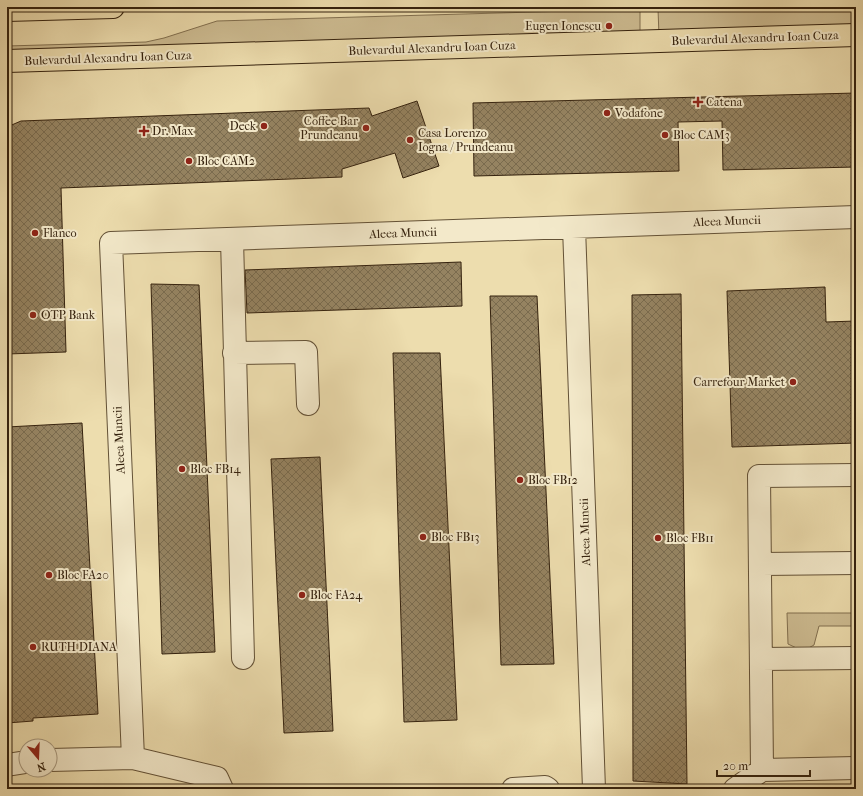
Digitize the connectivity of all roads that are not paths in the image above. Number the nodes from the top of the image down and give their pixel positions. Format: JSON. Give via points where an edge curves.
{"nodes":[{"id":1,"x":113,"y":7,"type":"edge"},
{"id":2,"x":7,"y":10,"type":"edge"},
{"id":3,"x":856,"y":35,"type":"edge"},
{"id":4,"x":7,"y":61,"type":"edge"},
{"id":5,"x":856,"y":217,"type":"edge"},
{"id":6,"x":574,"y":227,"type":"junction"},
{"id":7,"x":232,"y":239,"type":"junction"},
{"id":8,"x":234,"y":353,"type":"junction"},
{"id":9,"x":308,"y":404,"type":"dead end"},
{"id":10,"x":856,"y":475,"type":"edge"},
{"id":11,"x":856,"y":563,"type":"edge"},
{"id":12,"x":760,"y":564,"type":"junction"},
{"id":13,"x":243,"y":658,"type":"dead end"},
{"id":14,"x":856,"y":658,"type":"edge"},
{"id":15,"x":760,"y":659,"type":"junction"},
{"id":16,"x":133,"y":758,"type":"junction"},
{"id":17,"x":58,"y":760,"type":"edge"},
{"id":18,"x":18,"y":763,"type":"edge"},
{"id":19,"x":7,"y":765,"type":"edge"},
{"id":20,"x":856,"y":768,"type":"edge"},
{"id":21,"x":762,"y":770,"type":"junction"},
{"id":22,"x":222,"y":789,"type":"edge"},
{"id":23,"x":514,"y":789,"type":"edge"},
{"id":24,"x":548,"y":789,"type":"edge"},
{"id":25,"x":594,"y":789,"type":"edge"},
{"id":26,"x":735,"y":789,"type":"edge"}],
"edges":[{"from":1,"to":2,"type":"main road"},
{"from":3,"to":4,"type":"main road","name":"Bulevardul Alexandru Ioan Cuza"},
{"from":5,"to":6,"type":"street","name":"Aleea Muncii"},
{"from":6,"to":7,"type":"street","name":"Aleea Muncii"},
{"from":6,"to":25,"type":"street","name":"Aleea Muncii"},
{"from":7,"to":8,"type":"street"},
{"from":7,"to":16,"type":"street","name":"Aleea Muncii","via":[[111,243]]},
{"from":8,"to":9,"type":"street","via":[[306,352]]},
{"from":8,"to":13,"type":"street"},
{"from":10,"to":12,"type":"street","via":[[759,476]]},
{"from":11,"to":12,"type":"street"},
{"from":12,"to":15,"type":"street"},
{"from":14,"to":15,"type":"street"},
{"from":15,"to":21,"type":"street"},
{"from":16,"to":17,"type":"street"},
{"from":16,"to":22,"type":"street","via":[[217,778]]},
{"from":18,"to":19,"type":"street"},
{"from":20,"to":21,"type":"street"},
{"from":21,"to":26,"type":"street"},
{"from":23,"to":24,"type":"street"}]}
